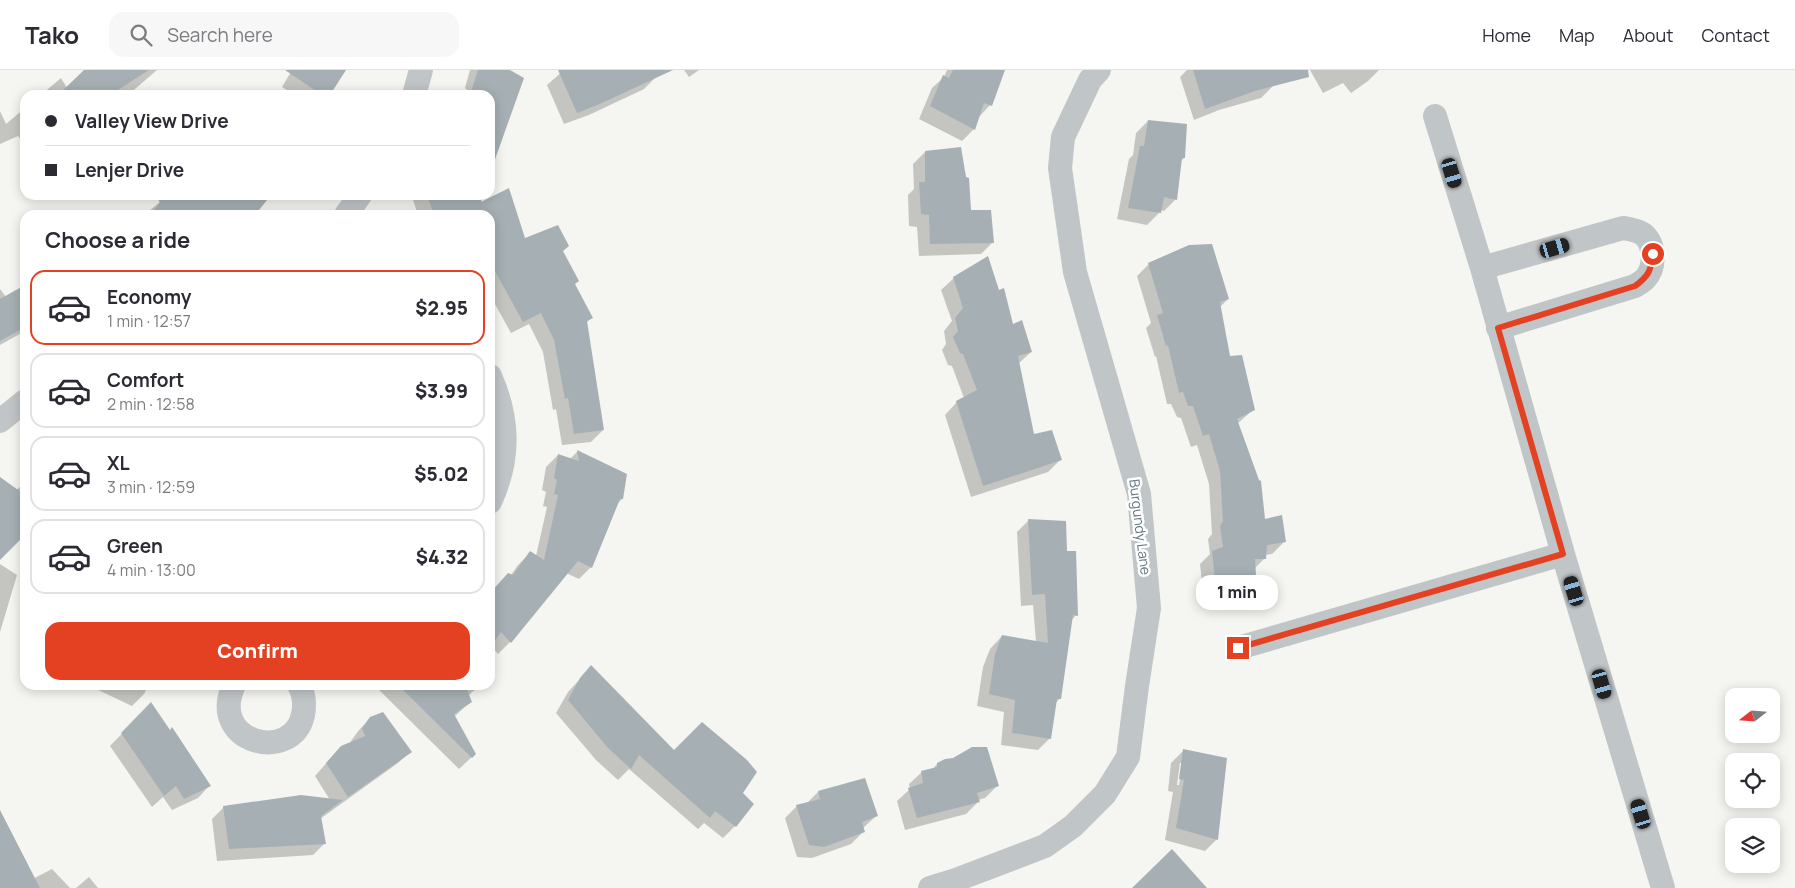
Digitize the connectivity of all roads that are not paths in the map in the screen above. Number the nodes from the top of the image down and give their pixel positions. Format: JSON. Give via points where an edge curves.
{"nodes":[{"id":1,"x":422,"y":70,"type":"edge"},
{"id":2,"x":1099,"y":70,"type":"edge"},
{"id":3,"x":416,"y":90,"type":"edge"},
{"id":4,"x":1435,"y":116,"type":"dead end"},
{"id":5,"x":1482,"y":268,"type":"junction"},
{"id":6,"x":1498,"y":328,"type":"junction"},
{"id":7,"x":495,"y":387,"type":"edge"},
{"id":8,"x":20,"y":405,"type":"edge"},
{"id":9,"x":0,"y":420,"type":"edge"},
{"id":10,"x":495,"y":489,"type":"edge"},
{"id":11,"x":1563,"y":554,"type":"junction"},
{"id":12,"x":1238,"y":648,"type":"dead end"},
{"id":13,"x":232,"y":690,"type":"edge"},
{"id":14,"x":302,"y":690,"type":"edge"},
{"id":15,"x":930,"y":888,"type":"edge"},
{"id":16,"x":1663,"y":888,"type":"edge"}],
"edges":[{"from":1,"to":3,"type":"street"},
{"from":2,"to":15,"type":"street","name":"Burgundy Lane","via":[[1090,80],[1063,137],[1060,168],[1075,272],[1139,494],[1149,608],[1128,757],[1105,794],[1073,826],[1045,846]]},
{"from":4,"to":5,"type":"street"},
{"from":5,"to":6,"type":"street"},
{"from":5,"to":6,"type":"street","via":[[1623,228],[1644,234],[1653,254],[1646,278],[1635,286]]},
{"from":6,"to":11,"type":"street"},
{"from":7,"to":10,"type":"street","via":[[505,422],[505,452]]},
{"from":8,"to":9,"type":"street"},
{"from":11,"to":12,"type":"street"},
{"from":11,"to":16,"type":"street"},
{"from":13,"to":14,"type":"street","via":[[229,699],[232,721],[240,732],[264,743],[284,739],[295,730],[302,719]]}]}
